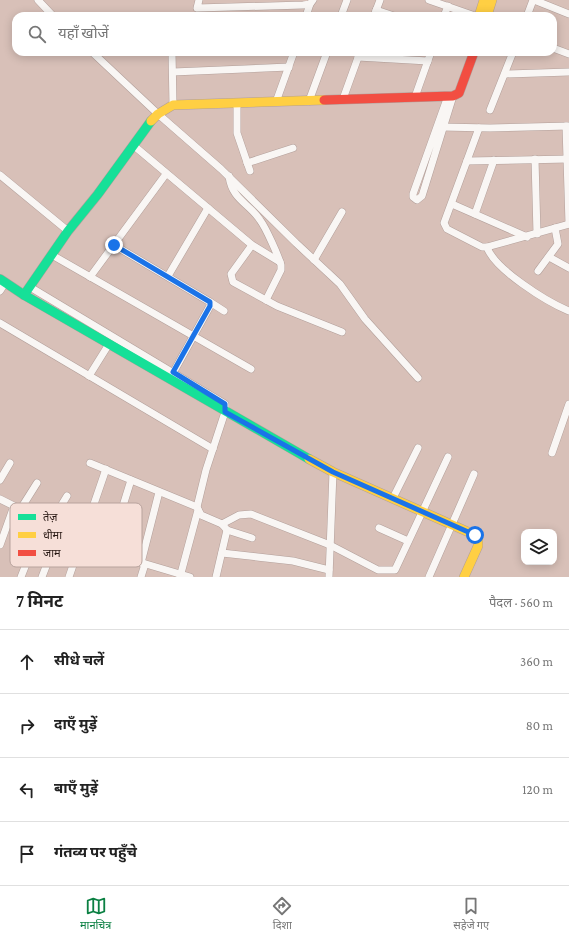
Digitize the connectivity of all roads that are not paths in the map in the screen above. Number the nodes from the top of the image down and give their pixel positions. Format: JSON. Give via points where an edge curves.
{"nodes":[{"id":1,"x":38,"y":0,"type":"edge"},
{"id":2,"x":198,"y":0,"type":"edge"},
{"id":3,"x":347,"y":0,"type":"edge"},
{"id":4,"x":380,"y":0,"type":"edge"},
{"id":5,"x":429,"y":0,"type":"edge"},
{"id":6,"x":484,"y":0,"type":"edge"},
{"id":7,"x":492,"y":0,"type":"edge"},
{"id":8,"x":534,"y":0,"type":"edge"},
{"id":9,"x":311,"y":2,"type":"edge"},
{"id":10,"x":280,"y":3,"type":"edge"},
{"id":11,"x":232,"y":4,"type":"edge"},
{"id":12,"x":448,"y":6,"type":"junction"},
{"id":13,"x":197,"y":8,"type":"junction"},
{"id":14,"x":49,"y":12,"type":"edge"},
{"id":15,"x":197,"y":12,"type":"edge"},
{"id":16,"x":307,"y":12,"type":"edge"},
{"id":17,"x":342,"y":12,"type":"edge"},
{"id":18,"x":375,"y":12,"type":"edge"},
{"id":19,"x":446,"y":12,"type":"edge"},
{"id":20,"x":464,"y":12,"type":"edge"},
{"id":21,"x":480,"y":12,"type":"edge"},
{"id":22,"x":488,"y":12,"type":"edge"},
{"id":23,"x":529,"y":12,"type":"edge"},
{"id":24,"x":569,"y":14,"type":"edge"},
{"id":25,"x":557,"y":50,"type":"edge"},
{"id":26,"x":569,"y":54,"type":"edge"},
{"id":27,"x":96,"y":56,"type":"edge"},
{"id":28,"x":172,"y":56,"type":"edge"},
{"id":29,"x":293,"y":56,"type":"edge"},
{"id":30,"x":326,"y":56,"type":"edge"},
{"id":31,"x":358,"y":56,"type":"edge"},
{"id":32,"x":406,"y":56,"type":"edge"},
{"id":33,"x":430,"y":56,"type":"edge"},
{"id":34,"x":465,"y":56,"type":"edge"},
{"id":35,"x":473,"y":56,"type":"edge"},
{"id":36,"x":512,"y":56,"type":"edge"},
{"id":37,"x":428,"y":60,"type":"junction"},
{"id":38,"x":289,"y":67,"type":"junction"},
{"id":39,"x":172,"y":72,"type":"junction"},
{"id":40,"x":569,"y":72,"type":"edge"},
{"id":41,"x":505,"y":74,"type":"junction"},
{"id":42,"x":451,"y":96,"type":"junction"},
{"id":43,"x":415,"y":97,"type":"junction"},
{"id":44,"x":343,"y":99,"type":"junction"},
{"id":45,"x":309,"y":101,"type":"junction"},
{"id":46,"x":276,"y":102,"type":"junction"},
{"id":47,"x":237,"y":104,"type":"junction"},
{"id":48,"x":173,"y":106,"type":"junction"},
{"id":49,"x":490,"y":110,"type":"dead end"},
{"id":50,"x":158,"y":114,"type":"junction"},
{"id":51,"x":567,"y":126,"type":"edge"},
{"id":52,"x":440,"y":127,"type":"junction"},
{"id":53,"x":479,"y":128,"type":"junction"},
{"id":54,"x":133,"y":144,"type":"junction"},
{"id":55,"x":293,"y":148,"type":"dead end"},
{"id":56,"x":535,"y":159,"type":"junction"},
{"id":57,"x":568,"y":159,"type":"edge"},
{"id":58,"x":494,"y":160,"type":"junction"},
{"id":59,"x":467,"y":162,"type":"junction"},
{"id":60,"x":247,"y":163,"type":"junction"},
{"id":61,"x":250,"y":171,"type":"dead end"},
{"id":62,"x":166,"y":174,"type":"junction"},
{"id":63,"x":0,"y":175,"type":"edge"},
{"id":64,"x":229,"y":176,"type":"junction"},
{"id":65,"x":452,"y":204,"type":"junction"},
{"id":66,"x":208,"y":208,"type":"junction"},
{"id":67,"x":342,"y":212,"type":"dead end"},
{"id":68,"x":475,"y":214,"type":"junction"},
{"id":69,"x":569,"y":224,"type":"edge"},
{"id":70,"x":555,"y":228,"type":"junction"},
{"id":71,"x":68,"y":231,"type":"junction"},
{"id":72,"x":537,"y":234,"type":"junction"},
{"id":73,"x":527,"y":237,"type":"junction"},
{"id":74,"x":114,"y":245,"type":"junction"},
{"id":75,"x":252,"y":245,"type":"junction"},
{"id":76,"x":487,"y":247,"type":"junction"},
{"id":77,"x":52,"y":255,"type":"junction"},
{"id":78,"x":549,"y":257,"type":"junction"},
{"id":79,"x":314,"y":260,"type":"junction"},
{"id":80,"x":280,"y":262,"type":"junction"},
{"id":81,"x":569,"y":268,"type":"edge"},
{"id":82,"x":538,"y":271,"type":"dead end"},
{"id":83,"x":168,"y":276,"type":"junction"},
{"id":84,"x":90,"y":277,"type":"junction"},
{"id":85,"x":3,"y":281,"type":"edge"},
{"id":86,"x":30,"y":287,"type":"junction"},
{"id":87,"x":0,"y":291,"type":"edge"},
{"id":88,"x":24,"y":295,"type":"junction"},
{"id":89,"x":266,"y":300,"type":"junction"},
{"id":90,"x":210,"y":302,"type":"junction"},
{"id":91,"x":224,"y":310,"type":"dead end"},
{"id":92,"x":569,"y":311,"type":"edge"},
{"id":93,"x":0,"y":323,"type":"edge"},
{"id":94,"x":89,"y":328,"type":"junction"},
{"id":95,"x":342,"y":332,"type":"dead end"},
{"id":96,"x":194,"y":336,"type":"junction"},
{"id":97,"x":109,"y":344,"type":"junction"},
{"id":98,"x":252,"y":369,"type":"dead end"},
{"id":99,"x":173,"y":372,"type":"junction"},
{"id":100,"x":89,"y":376,"type":"junction"},
{"id":101,"x":418,"y":378,"type":"dead end"},
{"id":102,"x":569,"y":404,"type":"edge"},
{"id":103,"x":225,"y":412,"type":"junction"},
{"id":104,"x":418,"y":448,"type":"dead end"},
{"id":105,"x":213,"y":449,"type":"junction"},
{"id":106,"x":552,"y":453,"type":"dead end"},
{"id":107,"x":448,"y":457,"type":"dead end"},
{"id":108,"x":90,"y":463,"type":"dead end"},
{"id":109,"x":10,"y":464,"type":"dead end"},
{"id":110,"x":106,"y":469,"type":"junction"},
{"id":111,"x":333,"y":472,"type":"junction"},
{"id":112,"x":474,"y":474,"type":"dead end"},
{"id":113,"x":0,"y":480,"type":"edge"},
{"id":114,"x":131,"y":480,"type":"junction"},
{"id":115,"x":37,"y":483,"type":"dead end"},
{"id":116,"x":159,"y":492,"type":"junction"},
{"id":117,"x":67,"y":496,"type":"dead end"},
{"id":118,"x":393,"y":498,"type":"junction"},
{"id":119,"x":0,"y":499,"type":"edge"},
{"id":120,"x":21,"y":503,"type":"edge"},
{"id":121,"x":62,"y":503,"type":"edge"},
{"id":122,"x":95,"y":503,"type":"edge"},
{"id":123,"x":124,"y":503,"type":"edge"},
{"id":124,"x":10,"y":504,"type":"edge"},
{"id":125,"x":198,"y":508,"type":"junction"},
{"id":126,"x":422,"y":511,"type":"junction"},
{"id":127,"x":10,"y":524,"type":"edge"},
{"id":128,"x":222,"y":524,"type":"junction"},
{"id":129,"x":451,"y":524,"type":"junction"},
{"id":130,"x":379,"y":528,"type":"dead end"},
{"id":131,"x":227,"y":530,"type":"junction"},
{"id":132,"x":252,"y":538,"type":"dead end"},
{"id":133,"x":408,"y":541,"type":"junction"},
{"id":134,"x":330,"y":545,"type":"junction"},
{"id":135,"x":0,"y":546,"type":"edge"},
{"id":136,"x":222,"y":553,"type":"junction"},
{"id":137,"x":143,"y":564,"type":"junction"},
{"id":138,"x":25,"y":567,"type":"edge"},
{"id":139,"x":46,"y":567,"type":"edge"},
{"id":140,"x":73,"y":567,"type":"edge"},
{"id":141,"x":329,"y":574,"type":"edge"},
{"id":142,"x":180,"y":576,"type":"edge"},
{"id":143,"x":20,"y":577,"type":"edge"},
{"id":144,"x":42,"y":577,"type":"edge"},
{"id":145,"x":69,"y":577,"type":"edge"},
{"id":146,"x":141,"y":577,"type":"edge"},
{"id":147,"x":190,"y":577,"type":"edge"},
{"id":148,"x":216,"y":577,"type":"edge"},
{"id":149,"x":429,"y":577,"type":"edge"},
{"id":150,"x":464,"y":577,"type":"edge"}],
"edges":[{"from":1,"to":14,"type":"street"},
{"from":2,"to":13,"type":"street"},
{"from":3,"to":17,"type":"street"},
{"from":4,"to":18,"type":"street"},
{"from":5,"to":12,"type":"street"},
{"from":6,"to":21,"type":"street"},
{"from":7,"to":22,"type":"street"},
{"from":8,"to":23,"type":"street"},
{"from":8,"to":24,"type":"street"},
{"from":9,"to":10,"type":"street"},
{"from":9,"to":16,"type":"street"},
{"from":10,"to":11,"type":"street"},
{"from":11,"to":13,"type":"street"},
{"from":12,"to":19,"type":"street"},
{"from":12,"to":20,"type":"street"},
{"from":13,"to":15,"type":"street"},
{"from":25,"to":26,"type":"street"},
{"from":27,"to":50,"type":"street"},
{"from":28,"to":39,"type":"street"},
{"from":29,"to":38,"type":"street"},
{"from":30,"to":45,"type":"street"},
{"from":31,"to":44,"type":"street"},
{"from":32,"to":37,"type":"street"},
{"from":33,"to":37,"type":"street"},
{"from":34,"to":42,"type":"street"},
{"from":35,"to":42,"type":"street","via":[[459,93]]},
{"from":36,"to":41,"type":"street"},
{"from":37,"to":43,"type":"street"},
{"from":38,"to":39,"type":"street"},
{"from":38,"to":46,"type":"street"},
{"from":39,"to":48,"type":"street"},
{"from":40,"to":41,"type":"street"},
{"from":41,"to":49,"type":"street"},
{"from":42,"to":43,"type":"street"},
{"from":42,"to":52,"type":"street"},
{"from":43,"to":44,"type":"street"},
{"from":44,"to":45,"type":"street"},
{"from":45,"to":46,"type":"street"},
{"from":46,"to":47,"type":"street"},
{"from":47,"to":48,"type":"street"},
{"from":47,"to":60,"type":"street","via":[[237,133]]},
{"from":48,"to":50,"type":"street"},
{"from":50,"to":54,"type":"street"},
{"from":50,"to":64,"type":"street"},
{"from":51,"to":53,"type":"street"},
{"from":51,"to":57,"type":"street"},
{"from":52,"to":52,"type":"street","via":[[422,196],[417,200],[413,194]]},
{"from":52,"to":53,"type":"street"},
{"from":53,"to":59,"type":"street"},
{"from":54,"to":62,"type":"street"},
{"from":54,"to":71,"type":"street"},
{"from":55,"to":60,"type":"street"},
{"from":56,"to":57,"type":"street"},
{"from":56,"to":58,"type":"street"},
{"from":56,"to":72,"type":"street"},
{"from":57,"to":69,"type":"street"},
{"from":58,"to":59,"type":"street"},
{"from":58,"to":68,"type":"street"},
{"from":59,"to":65,"type":"street"},
{"from":60,"to":61,"type":"street"},
{"from":62,"to":66,"type":"street"},
{"from":62,"to":74,"type":"street"},
{"from":63,"to":71,"type":"street"},
{"from":64,"to":79,"type":"street"},
{"from":64,"to":80,"type":"street","via":[[230,185],[238,197],[260,220]]},
{"from":65,"to":68,"type":"street"},
{"from":65,"to":76,"type":"street","via":[[444,226],[482,247]]},
{"from":66,"to":75,"type":"street"},
{"from":66,"to":83,"type":"street"},
{"from":67,"to":79,"type":"street"},
{"from":68,"to":73,"type":"street"},
{"from":69,"to":70,"type":"street"},
{"from":70,"to":72,"type":"street"},
{"from":70,"to":78,"type":"street","via":[[558,244]]},
{"from":71,"to":77,"type":"street"},
{"from":72,"to":73,"type":"street"},
{"from":73,"to":76,"type":"street"},
{"from":74,"to":83,"type":"street"},
{"from":74,"to":84,"type":"street"},
{"from":75,"to":80,"type":"street"},
{"from":75,"to":89,"type":"street","via":[[231,274],[231,279]]},
{"from":76,"to":92,"type":"street","via":[[491,258],[533,291]]},
{"from":77,"to":84,"type":"street"},
{"from":77,"to":86,"type":"street"},
{"from":78,"to":81,"type":"street"},
{"from":78,"to":82,"type":"street"},
{"from":79,"to":101,"type":"street","via":[[340,284],[365,319]]},
{"from":80,"to":89,"type":"street","via":[[281,270]]},
{"from":83,"to":90,"type":"street"},
{"from":84,"to":96,"type":"street"},
{"from":85,"to":87,"type":"street"},
{"from":85,"to":88,"type":"street"},
{"from":86,"to":88,"type":"street"},
{"from":86,"to":94,"type":"street"},
{"from":88,"to":94,"type":"street"},
{"from":89,"to":95,"type":"street"},
{"from":90,"to":91,"type":"street"},
{"from":90,"to":96,"type":"street"},
{"from":93,"to":100,"type":"street"},
{"from":94,"to":97,"type":"street"},
{"from":94,"to":99,"type":"street"},
{"from":96,"to":98,"type":"street"},
{"from":96,"to":99,"type":"street"},
{"from":97,"to":100,"type":"street"},
{"from":97,"to":103,"type":"street"},
{"from":99,"to":103,"type":"street","via":[[225,404]]},
{"from":100,"to":105,"type":"street"},
{"from":102,"to":106,"type":"street"},
{"from":103,"to":105,"type":"street"},
{"from":103,"to":111,"type":"street"},
{"from":104,"to":118,"type":"street"},
{"from":105,"to":125,"type":"street"},
{"from":107,"to":126,"type":"street"},
{"from":108,"to":110,"type":"street"},
{"from":109,"to":113,"type":"street"},
{"from":110,"to":114,"type":"street"},
{"from":110,"to":122,"type":"street"},
{"from":111,"to":118,"type":"street"},
{"from":111,"to":134,"type":"street"},
{"from":112,"to":129,"type":"street"},
{"from":114,"to":116,"type":"street"},
{"from":114,"to":123,"type":"street"},
{"from":115,"to":120,"type":"street"},
{"from":116,"to":125,"type":"street"},
{"from":116,"to":137,"type":"street"},
{"from":117,"to":121,"type":"street"},
{"from":118,"to":126,"type":"street"},
{"from":119,"to":124,"type":"street"},
{"from":125,"to":128,"type":"street","via":[[201,515]]},
{"from":125,"to":142,"type":"street"},
{"from":126,"to":129,"type":"street"},
{"from":126,"to":133,"type":"street"},
{"from":127,"to":135,"type":"street"},
{"from":128,"to":131,"type":"street"},
{"from":128,"to":134,"type":"street","via":[[239,515],[252,514]]},
{"from":129,"to":149,"type":"street"},
{"from":129,"to":150,"type":"street","via":[[478,538],[478,546]]},
{"from":130,"to":133,"type":"street"},
{"from":131,"to":132,"type":"street"},
{"from":131,"to":136,"type":"street"},
{"from":133,"to":134,"type":"street","via":[[395,570],[392,571],[378,570]]},
{"from":134,"to":141,"type":"street"},
{"from":136,"to":141,"type":"street","via":[[293,561]]},
{"from":136,"to":148,"type":"street"},
{"from":137,"to":142,"type":"street"},
{"from":137,"to":146,"type":"street"},
{"from":138,"to":143,"type":"street"},
{"from":139,"to":144,"type":"street"},
{"from":140,"to":145,"type":"street"},
{"from":142,"to":147,"type":"street"}]}
